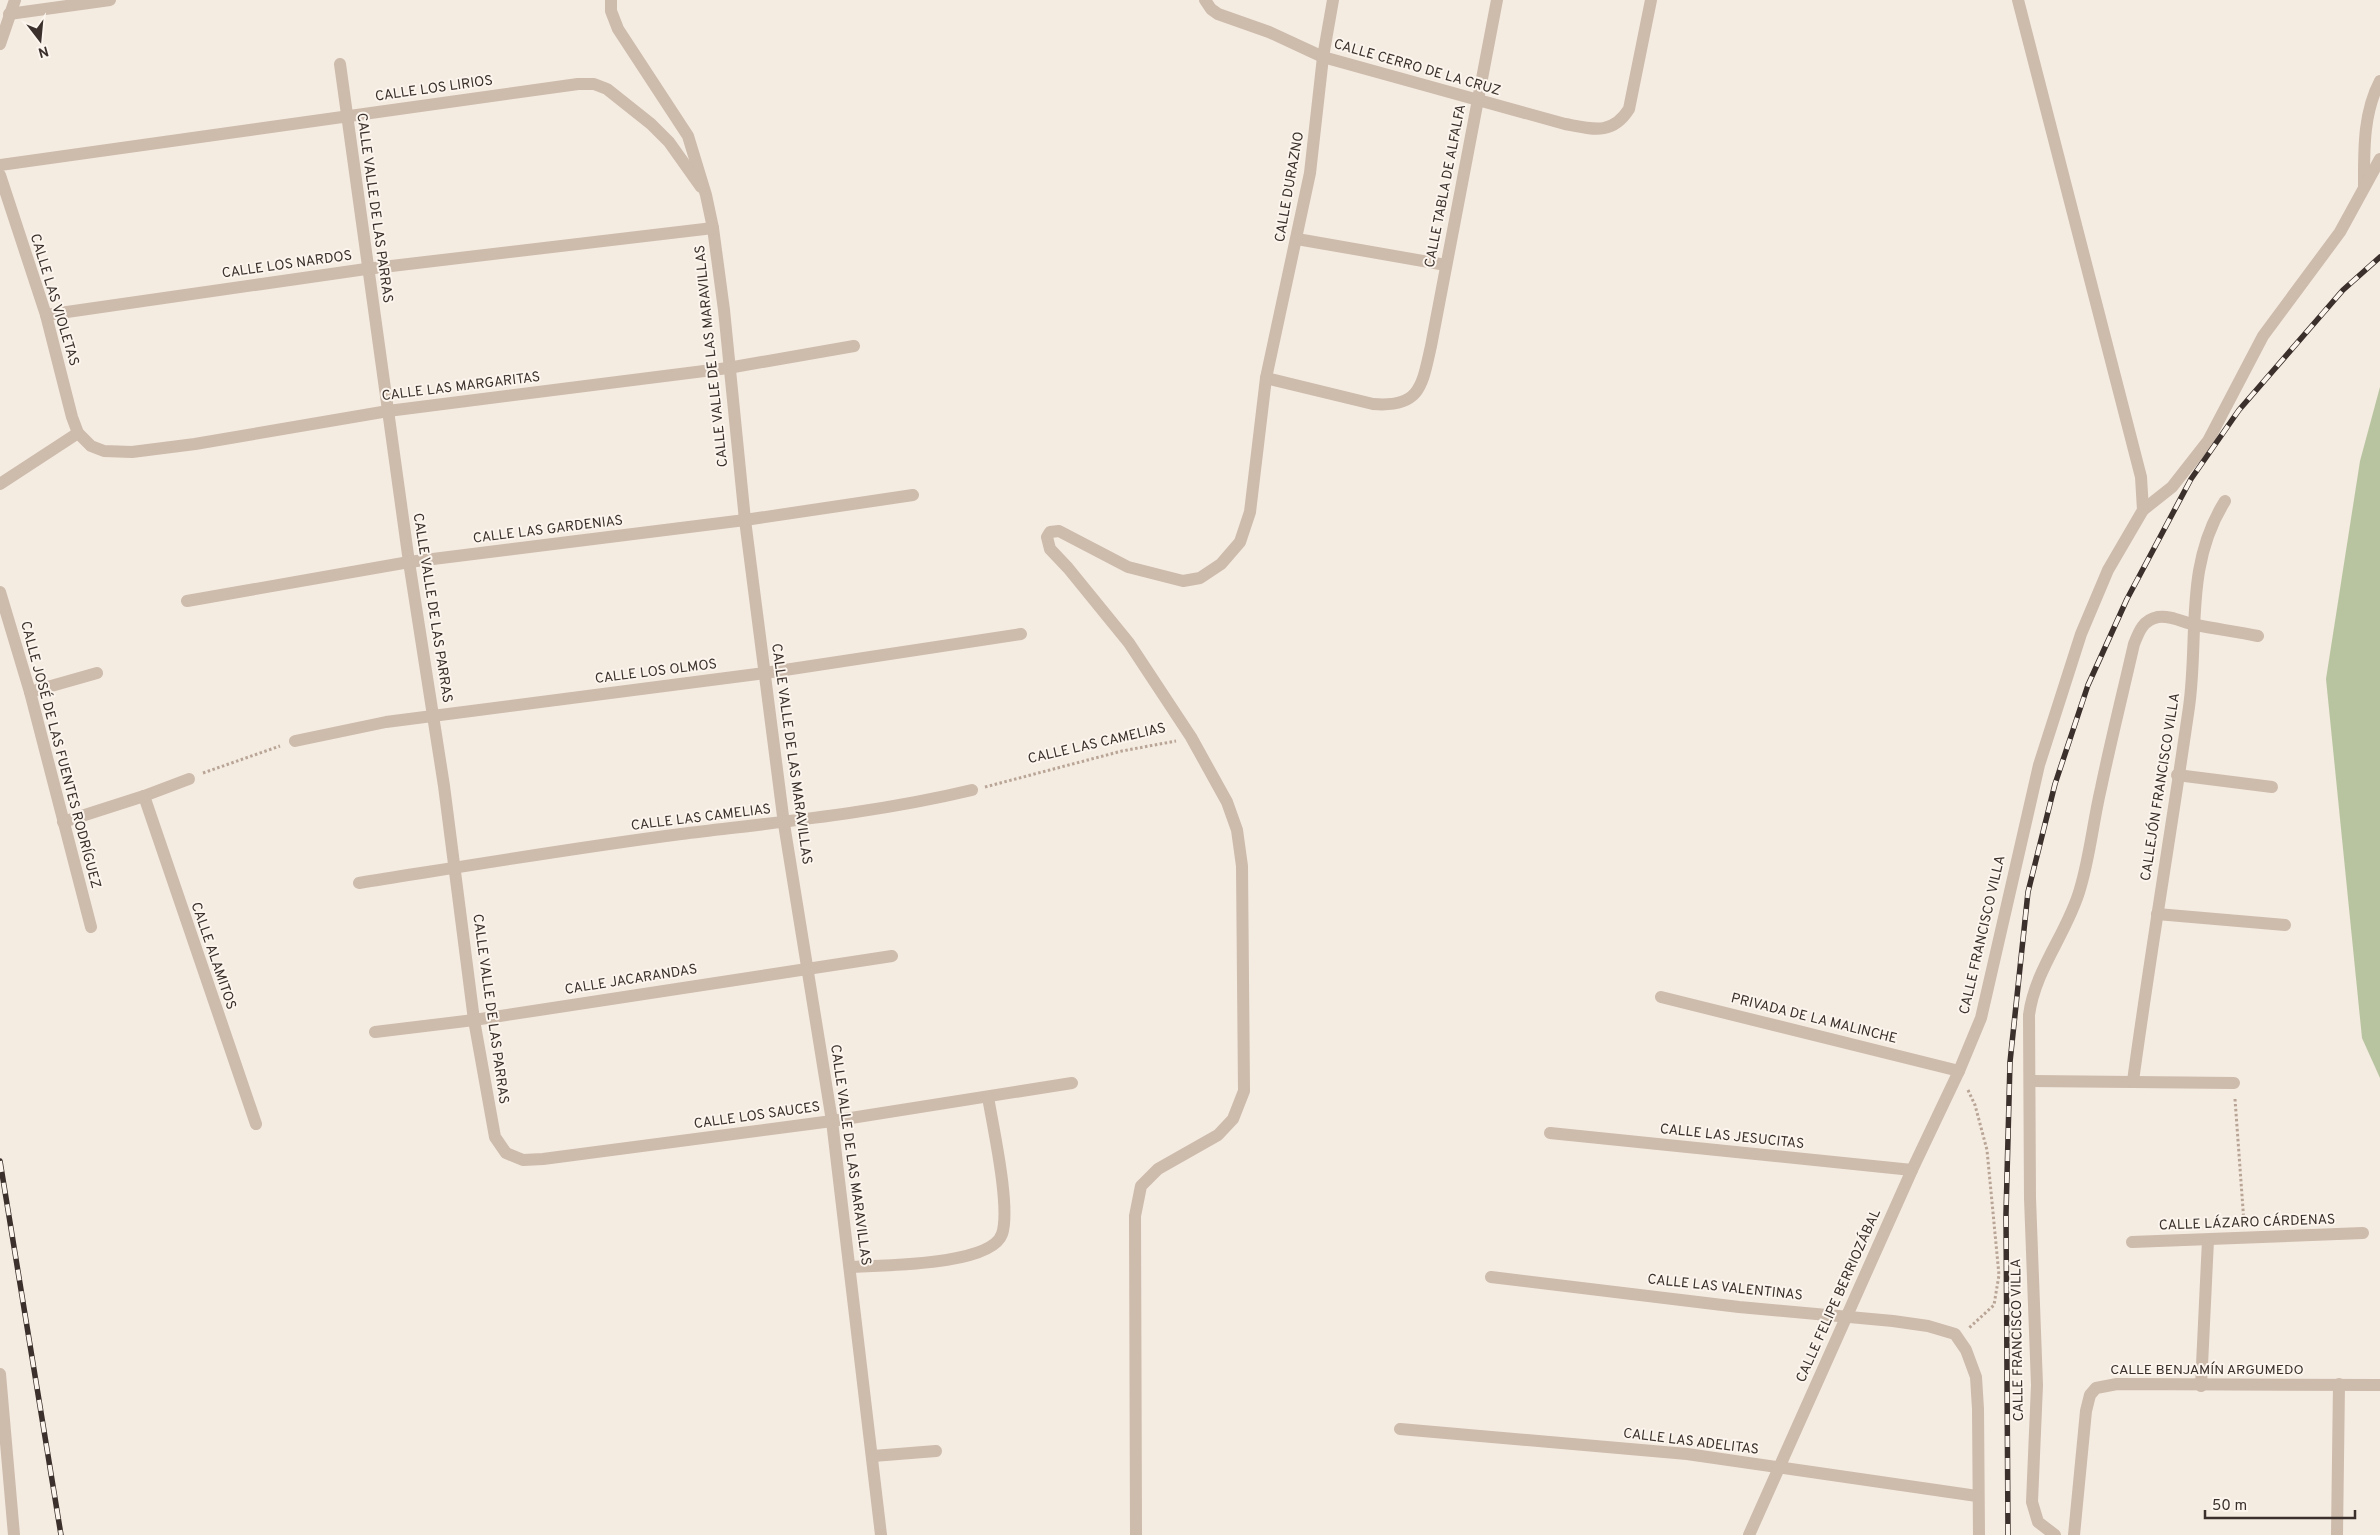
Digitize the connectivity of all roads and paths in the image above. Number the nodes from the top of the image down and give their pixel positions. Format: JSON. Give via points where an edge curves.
{"nodes":[{"id":1,"x":16,"y":0,"type":"edge"},
{"id":2,"x":110,"y":0,"type":"edge"},
{"id":3,"x":611,"y":0,"type":"edge"},
{"id":4,"x":1333,"y":0,"type":"edge"},
{"id":5,"x":1496,"y":0,"type":"edge"},
{"id":6,"x":1651,"y":0,"type":"edge"},
{"id":7,"x":2018,"y":0,"type":"edge"},
{"id":8,"x":1208,"y":5,"type":"edge"},
{"id":9,"x":9,"y":14,"type":"junction"},
{"id":10,"x":0,"y":44,"type":"edge"},
{"id":11,"x":1323,"y":57,"type":"junction"},
{"id":12,"x":340,"y":64,"type":"dead end"},
{"id":13,"x":2380,"y":81,"type":"edge"},
{"id":14,"x":1478,"y":100,"type":"junction"},
{"id":15,"x":346,"y":116,"type":"junction"},
{"id":16,"x":2380,"y":159,"type":"edge"},
{"id":17,"x":0,"y":165,"type":"edge"},
{"id":18,"x":0,"y":175,"type":"edge"},
{"id":19,"x":2364,"y":188,"type":"junction"},
{"id":20,"x":706,"y":195,"type":"junction"},
{"id":21,"x":713,"y":228,"type":"junction"},
{"id":22,"x":1297,"y":238,"type":"junction"},
{"id":23,"x":1446,"y":265,"type":"junction"},
{"id":24,"x":366,"y":268,"type":"junction"},
{"id":25,"x":46,"y":315,"type":"junction"},
{"id":26,"x":854,"y":346,"type":"dead end"},
{"id":27,"x":728,"y":368,"type":"junction"},
{"id":28,"x":1266,"y":378,"type":"junction"},
{"id":29,"x":388,"y":411,"type":"junction"},
{"id":30,"x":78,"y":433,"type":"junction"},
{"id":31,"x":0,"y":484,"type":"edge"},
{"id":32,"x":913,"y":495,"type":"dead end"},
{"id":33,"x":2224,"y":502,"type":"dead end"},
{"id":34,"x":2143,"y":510,"type":"junction"},
{"id":35,"x":745,"y":520,"type":"junction"},
{"id":36,"x":409,"y":562,"type":"junction"},
{"id":37,"x":0,"y":592,"type":"edge"},
{"id":38,"x":187,"y":601,"type":"dead end"},
{"id":39,"x":2194,"y":625,"type":"junction"},
{"id":40,"x":1021,"y":634,"type":"dead end"},
{"id":41,"x":2258,"y":636,"type":"dead end"},
{"id":42,"x":97,"y":673,"type":"dead end"},
{"id":43,"x":765,"y":673,"type":"junction"},
{"id":44,"x":30,"y":692,"type":"junction"},
{"id":45,"x":434,"y":715,"type":"junction"},
{"id":46,"x":1191,"y":737,"type":"junction"},
{"id":47,"x":295,"y":741,"type":"joint"},
{"id":48,"x":212,"y":769,"type":"dead end"},
{"id":49,"x":2177,"y":775,"type":"junction"},
{"id":50,"x":189,"y":779,"type":"dead end"},
{"id":51,"x":2272,"y":787,"type":"dead end"},
{"id":52,"x":972,"y":790,"type":"joint"},
{"id":53,"x":144,"y":796,"type":"junction"},
{"id":54,"x":63,"y":822,"type":"junction"},
{"id":55,"x":784,"y":824,"type":"junction"},
{"id":56,"x":455,"y":868,"type":"junction"},
{"id":57,"x":359,"y":883,"type":"dead end"},
{"id":58,"x":2157,"y":914,"type":"junction"},
{"id":59,"x":2284,"y":925,"type":"dead end"},
{"id":60,"x":91,"y":927,"type":"dead end"},
{"id":61,"x":892,"y":956,"type":"dead end"},
{"id":62,"x":808,"y":970,"type":"junction"},
{"id":63,"x":1661,"y":997,"type":"dead end"},
{"id":64,"x":474,"y":1020,"type":"junction"},
{"id":65,"x":375,"y":1032,"type":"dead end"},
{"id":66,"x":1959,"y":1071,"type":"junction"},
{"id":67,"x":2133,"y":1080,"type":"junction"},
{"id":68,"x":2030,"y":1081,"type":"junction"},
{"id":69,"x":1072,"y":1083,"type":"dead end"},
{"id":70,"x":2234,"y":1083,"type":"joint"},
{"id":71,"x":988,"y":1097,"type":"junction"},
{"id":72,"x":832,"y":1121,"type":"junction"},
{"id":73,"x":256,"y":1124,"type":"dead end"},
{"id":74,"x":1550,"y":1133,"type":"dead end"},
{"id":75,"x":506,"y":1153,"type":"joint"},
{"id":76,"x":1912,"y":1170,"type":"junction"},
{"id":77,"x":2363,"y":1233,"type":"dead end"},
{"id":78,"x":2245,"y":1238,"type":"junction"},
{"id":79,"x":2208,"y":1240,"type":"junction"},
{"id":80,"x":2132,"y":1242,"type":"dead end"},
{"id":81,"x":850,"y":1267,"type":"junction"},
{"id":82,"x":1491,"y":1277,"type":"dead end"},
{"id":83,"x":1847,"y":1316,"type":"junction"},
{"id":84,"x":1954,"y":1334,"type":"junction"},
{"id":85,"x":0,"y":1374,"type":"edge"},
{"id":86,"x":2339,"y":1384,"type":"junction"},
{"id":87,"x":2380,"y":1385,"type":"edge"},
{"id":88,"x":2201,"y":1386,"type":"junction"},
{"id":89,"x":1400,"y":1429,"type":"dead end"},
{"id":90,"x":936,"y":1451,"type":"dead end"},
{"id":91,"x":873,"y":1456,"type":"junction"},
{"id":92,"x":1779,"y":1468,"type":"junction"},
{"id":93,"x":1977,"y":1496,"type":"junction"},
{"id":94,"x":14,"y":1535,"type":"edge"},
{"id":95,"x":881,"y":1535,"type":"edge"},
{"id":96,"x":1136,"y":1535,"type":"edge"},
{"id":97,"x":1749,"y":1535,"type":"edge"},
{"id":98,"x":1979,"y":1535,"type":"edge"},
{"id":99,"x":2055,"y":1535,"type":"edge"},
{"id":100,"x":2074,"y":1535,"type":"edge"},
{"id":101,"x":2337,"y":1535,"type":"edge"}],
"edges":[{"from":1,"to":9,"type":"street"},
{"from":2,"to":9,"type":"street"},
{"from":3,"to":20,"type":"street","name":"CALLE VALLE DE LAS MARAVILLAS","via":[[610,11],[618,29],[688,136]]},
{"from":4,"to":11,"type":"street","name":"CALLE DURAZNO"},
{"from":5,"to":14,"type":"street","name":"CALLE TABLA DE ALFALFA"},
{"from":6,"to":14,"type":"street","name":"CALLE CERRO DE LA CRUZ","via":[[1630,102],[1621,122],[1610,128],[1593,129]]},
{"from":7,"to":34,"type":"street","via":[[2125,414],[2140,477]]},
{"from":8,"to":11,"type":"street","name":"CALLE CERRO DE LA CRUZ"},
{"from":9,"to":10,"type":"street"},
{"from":11,"to":14,"type":"street","name":"CALLE CERRO DE LA CRUZ"},
{"from":11,"to":22,"type":"street","name":"CALLE DURAZNO","via":[[1310,172]]},
{"from":12,"to":15,"type":"street","name":"CALLE VALLE DE LAS PARRAS"},
{"from":13,"to":19,"type":"street","via":[[2366,127]]},
{"from":14,"to":23,"type":"street","name":"CALLE TABLA DE ALFALFA"},
{"from":15,"to":17,"type":"street","name":"CALLE LOS LIRIOS"},
{"from":15,"to":20,"type":"street","name":"CALLE LOS LIRIOS","via":[[594,84],[607,89],[663,136]]},
{"from":15,"to":24,"type":"street","name":"CALLE VALLE DE LAS PARRAS"},
{"from":16,"to":19,"type":"street"},
{"from":18,"to":25,"type":"street","name":"CALLE LAS VIOLETAS"},
{"from":19,"to":34,"type":"street","via":[[2340,232],[2264,336],[2208,441],[2172,487]]},
{"from":20,"to":21,"type":"street","name":"CALLE VALLE DE LAS MARAVILLAS"},
{"from":21,"to":24,"type":"street","name":"CALLE LOS NARDOS"},
{"from":21,"to":27,"type":"street","name":"CALLE VALLE DE LAS MARAVILLAS"},
{"from":22,"to":23,"type":"street"},
{"from":22,"to":28,"type":"street","name":"CALLE DURAZNO"},
{"from":23,"to":28,"type":"street","name":"CALLE TABLA DE ALFALFA","via":[[1424,377],[1415,395],[1404,402],[1390,406]]},
{"from":24,"to":25,"type":"street","name":"CALLE LOS NARDOS"},
{"from":24,"to":29,"type":"street","name":"CALLE VALLE DE LAS PARRAS"},
{"from":25,"to":30,"type":"street","name":"CALLE LAS VIOLETAS"},
{"from":26,"to":27,"type":"street","name":"CALLE LAS MARGARITAS"},
{"from":27,"to":29,"type":"street","name":"CALLE LAS MARGARITAS"},
{"from":27,"to":35,"type":"street","name":"CALLE VALLE DE LAS MARAVILLAS"},
{"from":28,"to":46,"type":"street","name":"CALLE DURAZNO","via":[[1250,512],[1240,542],[1221,564],[1200,578],[1183,581],[1128,567],[1059,531],[1050,532],[1046,537],[1050,549],[1129,643]]},
{"from":29,"to":30,"type":"street","name":"CALLE LAS MARGARITAS","via":[[132,452],[104,451],[91,446]]},
{"from":29,"to":36,"type":"street","name":"CALLE VALLE DE LAS PARRAS"},
{"from":30,"to":31,"type":"street"},
{"from":32,"to":35,"type":"street","name":"CALLE LAS GARDENIAS"},
{"from":33,"to":39,"type":"street","name":"CALLEJÓN FRANCISCO VILLA","via":[[2207,532],[2202,551]]},
{"from":34,"to":66,"type":"street","name":"CALLE FRANCISCO VILLA","via":[[2108,570],[2080,634],[2038,765],[1981,1018]]},
{"from":35,"to":36,"type":"street","name":"CALLE LAS GARDENIAS"},
{"from":35,"to":43,"type":"street","name":"CALLE VALLE DE LAS MARAVILLAS"},
{"from":36,"to":38,"type":"street","name":"CALLE LAS GARDENIAS"},
{"from":36,"to":45,"type":"street","name":"CALLE VALLE DE LAS PARRAS"},
{"from":37,"to":44,"type":"street","name":"CALLE JOSÉ DE LAS FUENTES RODRÍGUEZ"},
{"from":39,"to":41,"type":"street"},
{"from":39,"to":49,"type":"street","name":"CALLEJÓN FRANCISCO VILLA","via":[[2190,698]]},
{"from":39,"to":68,"type":"street","name":"CALLE FRANCISCO VILLA","via":[[2159,617],[2140,628],[2134,644],[2080,888],[2072,914],[2031,999]]},
{"from":40,"to":43,"type":"street","name":"CALLE LOS OLMOS"},
{"from":42,"to":44,"type":"street"},
{"from":43,"to":45,"type":"street","name":"CALLE LOS OLMOS"},
{"from":43,"to":55,"type":"street","name":"CALLE VALLE DE LAS MARAVILLAS"},
{"from":44,"to":54,"type":"street","name":"CALLE JOSÉ DE LAS FUENTES RODRÍGUEZ"},
{"from":45,"to":47,"type":"street","name":"CALLE LOS OLMOS","via":[[377,723]]},
{"from":45,"to":56,"type":"street","name":"CALLE VALLE DE LAS PARRAS"},
{"from":46,"to":52,"type":"path","name":"CALLE LAS CAMELIAS","via":[[1122,751]]},
{"from":46,"to":96,"type":"street","via":[[1227,802],[1237,830],[1242,884],[1244,1091],[1233,1119],[1218,1135],[1158,1169],[1141,1186],[1134,1216]]},
{"from":47,"to":48,"type":"path"},
{"from":49,"to":51,"type":"street"},
{"from":49,"to":58,"type":"street","name":"CALLEJÓN FRANCISCO VILLA"},
{"from":50,"to":53,"type":"street"},
{"from":52,"to":55,"type":"street","name":"CALLE LAS CAMELIAS","via":[[909,804]]},
{"from":53,"to":54,"type":"street"},
{"from":53,"to":73,"type":"street","name":"CALLE ALAMITOS"},
{"from":54,"to":60,"type":"street","name":"CALLE JOSÉ DE LAS FUENTES RODRÍGUEZ"},
{"from":55,"to":56,"type":"street","name":"CALLE LAS CAMELIAS","via":[[672,836]]},
{"from":55,"to":62,"type":"street","name":"CALLE VALLE DE LAS MARAVILLAS"},
{"from":56,"to":57,"type":"street","name":"CALLE LAS CAMELIAS"},
{"from":56,"to":64,"type":"street","name":"CALLE VALLE DE LAS PARRAS"},
{"from":58,"to":59,"type":"street"},
{"from":58,"to":67,"type":"street","name":"CALLEJÓN FRANCISCO VILLA"},
{"from":61,"to":62,"type":"street","name":"CALLE JACARANDAS"},
{"from":62,"to":64,"type":"street","name":"CALLE JACARANDAS"},
{"from":62,"to":72,"type":"street","name":"CALLE VALLE DE LAS MARAVILLAS"},
{"from":63,"to":66,"type":"street","name":"PRIVADA DE LA MALINCHE"},
{"from":64,"to":65,"type":"street","name":"CALLE JACARANDAS"},
{"from":64,"to":75,"type":"street","name":"CALLE VALLE DE LAS PARRAS","via":[[495,1137]]},
{"from":66,"to":76,"type":"street","name":"CALLE FELIPE BERRIOZÁBAL"},
{"from":66,"to":84,"type":"path","name":"CALLE FRANCISCO VILLA","via":[[1975,1105],[1987,1150],[1999,1274],[1994,1305],[1970,1328]]},
{"from":67,"to":68,"type":"street"},
{"from":67,"to":70,"type":"street"},
{"from":68,"to":99,"type":"street","name":"CALLE FRANCISCO VILLA","via":[[2037,1385],[2032,1502],[2038,1522]]},
{"from":69,"to":71,"type":"street","name":"CALLE LOS SAUCES"},
{"from":70,"to":78,"type":"path"},
{"from":71,"to":72,"type":"street","name":"CALLE LOS SAUCES"},
{"from":71,"to":81,"type":"street","via":[[1005,1217],[1002,1236],[992,1248],[973,1256]]},
{"from":72,"to":75,"type":"street","name":"CALLE LOS SAUCES","via":[[544,1159],[523,1160]]},
{"from":72,"to":81,"type":"street","name":"CALLE VALLE DE LAS MARAVILLAS"},
{"from":74,"to":76,"type":"street","name":"CALLE LAS JESUCITAS"},
{"from":76,"to":83,"type":"street","name":"CALLE FELIPE BERRIOZÁBAL"},
{"from":77,"to":78,"type":"street","name":"CALLE LÁZARO CÁRDENAS"},
{"from":78,"to":79,"type":"street","name":"CALLE LÁZARO CÁRDENAS"},
{"from":79,"to":80,"type":"street","name":"CALLE LÁZARO CÁRDENAS"},
{"from":79,"to":88,"type":"street"},
{"from":81,"to":91,"type":"street","name":"CALLE VALLE DE LAS MARAVILLAS"},
{"from":82,"to":83,"type":"street","name":"CALLE LAS VALENTINAS","via":[[1739,1307]]},
{"from":83,"to":84,"type":"street","name":"CALLE LAS VALENTINAS","via":[[1928,1326]]},
{"from":83,"to":92,"type":"street","name":"CALLE FELIPE BERRIOZÁBAL"},
{"from":84,"to":93,"type":"street","via":[[1966,1350],[1976,1377]]},
{"from":85,"to":94,"type":"street"},
{"from":86,"to":87,"type":"street","name":"CALLE BENJAMÍN ARGUMEDO"},
{"from":86,"to":88,"type":"street","name":"CALLE BENJAMÍN ARGUMEDO"},
{"from":86,"to":101,"type":"street"},
{"from":88,"to":100,"type":"street","name":"CALLE BENJAMÍN ARGUMEDO","via":[[2117,1384],[2096,1388],[2090,1395]]},
{"from":89,"to":92,"type":"street","name":"CALLE LAS ADELITAS","via":[[1687,1454]]},
{"from":90,"to":91,"type":"street"},
{"from":91,"to":95,"type":"street","name":"CALLE VALLE DE LAS MARAVILLAS"},
{"from":92,"to":93,"type":"street","name":"CALLE LAS ADELITAS"},
{"from":92,"to":97,"type":"street","name":"CALLE FELIPE BERRIOZÁBAL"},
{"from":93,"to":98,"type":"street"}]}
